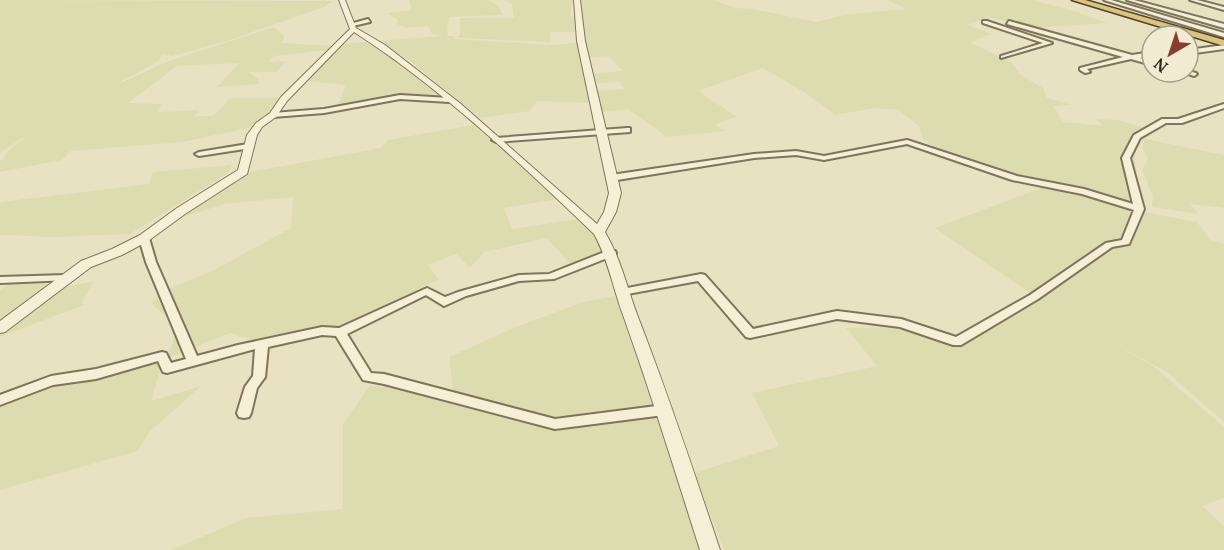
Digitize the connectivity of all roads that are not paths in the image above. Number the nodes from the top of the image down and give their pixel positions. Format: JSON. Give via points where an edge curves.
{"nodes":[{"id":1,"x":342,"y":0,"type":"edge"},
{"id":2,"x":577,"y":0,"type":"edge"},
{"id":3,"x":1076,"y":0,"type":"edge"},
{"id":4,"x":1087,"y":0,"type":"edge"},
{"id":5,"x":1106,"y":0,"type":"edge"},
{"id":6,"x":1129,"y":0,"type":"edge"},
{"id":7,"x":1192,"y":0,"type":"edge"},
{"id":8,"x":1224,"y":9,"type":"edge"},
{"id":9,"x":368,"y":21,"type":"dead end"},
{"id":10,"x":985,"y":22,"type":"dead end"},
{"id":11,"x":1009,"y":23,"type":"dead end"},
{"id":12,"x":1224,"y":26,"type":"edge"},
{"id":13,"x":353,"y":27,"type":"junction"},
{"id":14,"x":1224,"y":35,"type":"edge"},
{"id":15,"x":1063,"y":39,"type":"junction"},
{"id":16,"x":1048,"y":43,"type":"junction"},
{"id":17,"x":1224,"y":43,"type":"edge"},
{"id":18,"x":1200,"y":49,"type":"edge"},
{"id":19,"x":1140,"y":56,"type":"edge"},
{"id":20,"x":1003,"y":57,"type":"dead end"},
{"id":21,"x":1131,"y":57,"type":"junction"},
{"id":22,"x":1140,"y":60,"type":"edge"},
{"id":23,"x":1087,"y":72,"type":"dead end"},
{"id":24,"x":449,"y":100,"type":"junction"},
{"id":25,"x":1224,"y":106,"type":"edge"},
{"id":26,"x":1212,"y":111,"type":"junction"},
{"id":27,"x":1224,"y":114,"type":"edge"},
{"id":28,"x":273,"y":115,"type":"junction"},
{"id":29,"x":627,"y":130,"type":"dead end"},
{"id":30,"x":602,"y":131,"type":"junction"},
{"id":31,"x":496,"y":140,"type":"junction"},
{"id":32,"x":248,"y":146,"type":"junction"},
{"id":33,"x":199,"y":154,"type":"dead end"},
{"id":34,"x":611,"y":178,"type":"junction"},
{"id":35,"x":1139,"y":209,"type":"junction"},
{"id":36,"x":599,"y":232,"type":"junction"},
{"id":37,"x":144,"y":238,"type":"junction"},
{"id":38,"x":611,"y":253,"type":"junction"},
{"id":39,"x":66,"y":278,"type":"junction"},
{"id":40,"x":0,"y":280,"type":"edge"},
{"id":41,"x":622,"y":292,"type":"junction"},
{"id":42,"x":0,"y":328,"type":"edge"},
{"id":43,"x":340,"y":332,"type":"junction"},
{"id":44,"x":262,"y":344,"type":"junction"},
{"id":45,"x":193,"y":362,"type":"junction"},
{"id":46,"x":0,"y":400,"type":"edge"},
{"id":47,"x":664,"y":410,"type":"junction"},
{"id":48,"x":243,"y":413,"type":"dead end"},
{"id":49,"x":710,"y":550,"type":"edge"}],
"edges":[{"from":1,"to":13,"type":"street"},
{"from":2,"to":30,"type":"street","via":[[581,41]]},
{"from":3,"to":17,"type":"highway"},
{"from":4,"to":17,"type":"highway"},
{"from":5,"to":14,"type":"street"},
{"from":6,"to":12,"type":"street"},
{"from":7,"to":8,"type":"street"},
{"from":9,"to":13,"type":"street"},
{"from":10,"to":16,"type":"street"},
{"from":11,"to":15,"type":"street"},
{"from":13,"to":24,"type":"street"},
{"from":13,"to":28,"type":"street"},
{"from":15,"to":16,"type":"street"},
{"from":15,"to":21,"type":"street"},
{"from":16,"to":20,"type":"street"},
{"from":17,"to":18,"type":"street"},
{"from":19,"to":21,"type":"street"},
{"from":21,"to":22,"type":"street"},
{"from":21,"to":23,"type":"street","via":[[1082,69]]},
{"from":24,"to":28,"type":"street","via":[[400,97],[324,111]]},
{"from":24,"to":31,"type":"street"},
{"from":25,"to":26,"type":"street"},
{"from":26,"to":27,"type":"street"},
{"from":26,"to":35,"type":"street","via":[[1165,121],[1137,137],[1126,158]]},
{"from":28,"to":32,"type":"street","via":[[258,125]]},
{"from":29,"to":30,"type":"street"},
{"from":30,"to":31,"type":"street"},
{"from":30,"to":34,"type":"street"},
{"from":31,"to":36,"type":"street"},
{"from":32,"to":33,"type":"street"},
{"from":32,"to":37,"type":"street","via":[[243,172]]},
{"from":34,"to":35,"type":"street","via":[[754,156],[796,153],[824,158],[907,142],[1015,178],[1084,192]]},
{"from":34,"to":36,"type":"street","via":[[615,193]]},
{"from":35,"to":41,"type":"street","via":[[1126,242],[1109,245],[1034,297],[957,342],[901,323],[837,315],[750,334],[701,277]]},
{"from":36,"to":38,"type":"street"},
{"from":37,"to":39,"type":"street","via":[[86,264]]},
{"from":37,"to":45,"type":"street"},
{"from":38,"to":41,"type":"street"},
{"from":38,"to":43,"type":"street","via":[[550,277],[519,278],[444,302],[427,291]]},
{"from":39,"to":40,"type":"street"},
{"from":39,"to":42,"type":"street"},
{"from":41,"to":47,"type":"street"},
{"from":43,"to":44,"type":"street"},
{"from":43,"to":47,"type":"street","via":[[367,377],[555,424]]},
{"from":44,"to":45,"type":"street"},
{"from":44,"to":48,"type":"street","via":[[259,377],[251,387]]},
{"from":45,"to":46,"type":"street","via":[[166,369],[162,356],[96,374],[51,381]]},
{"from":47,"to":49,"type":"street"}]}
